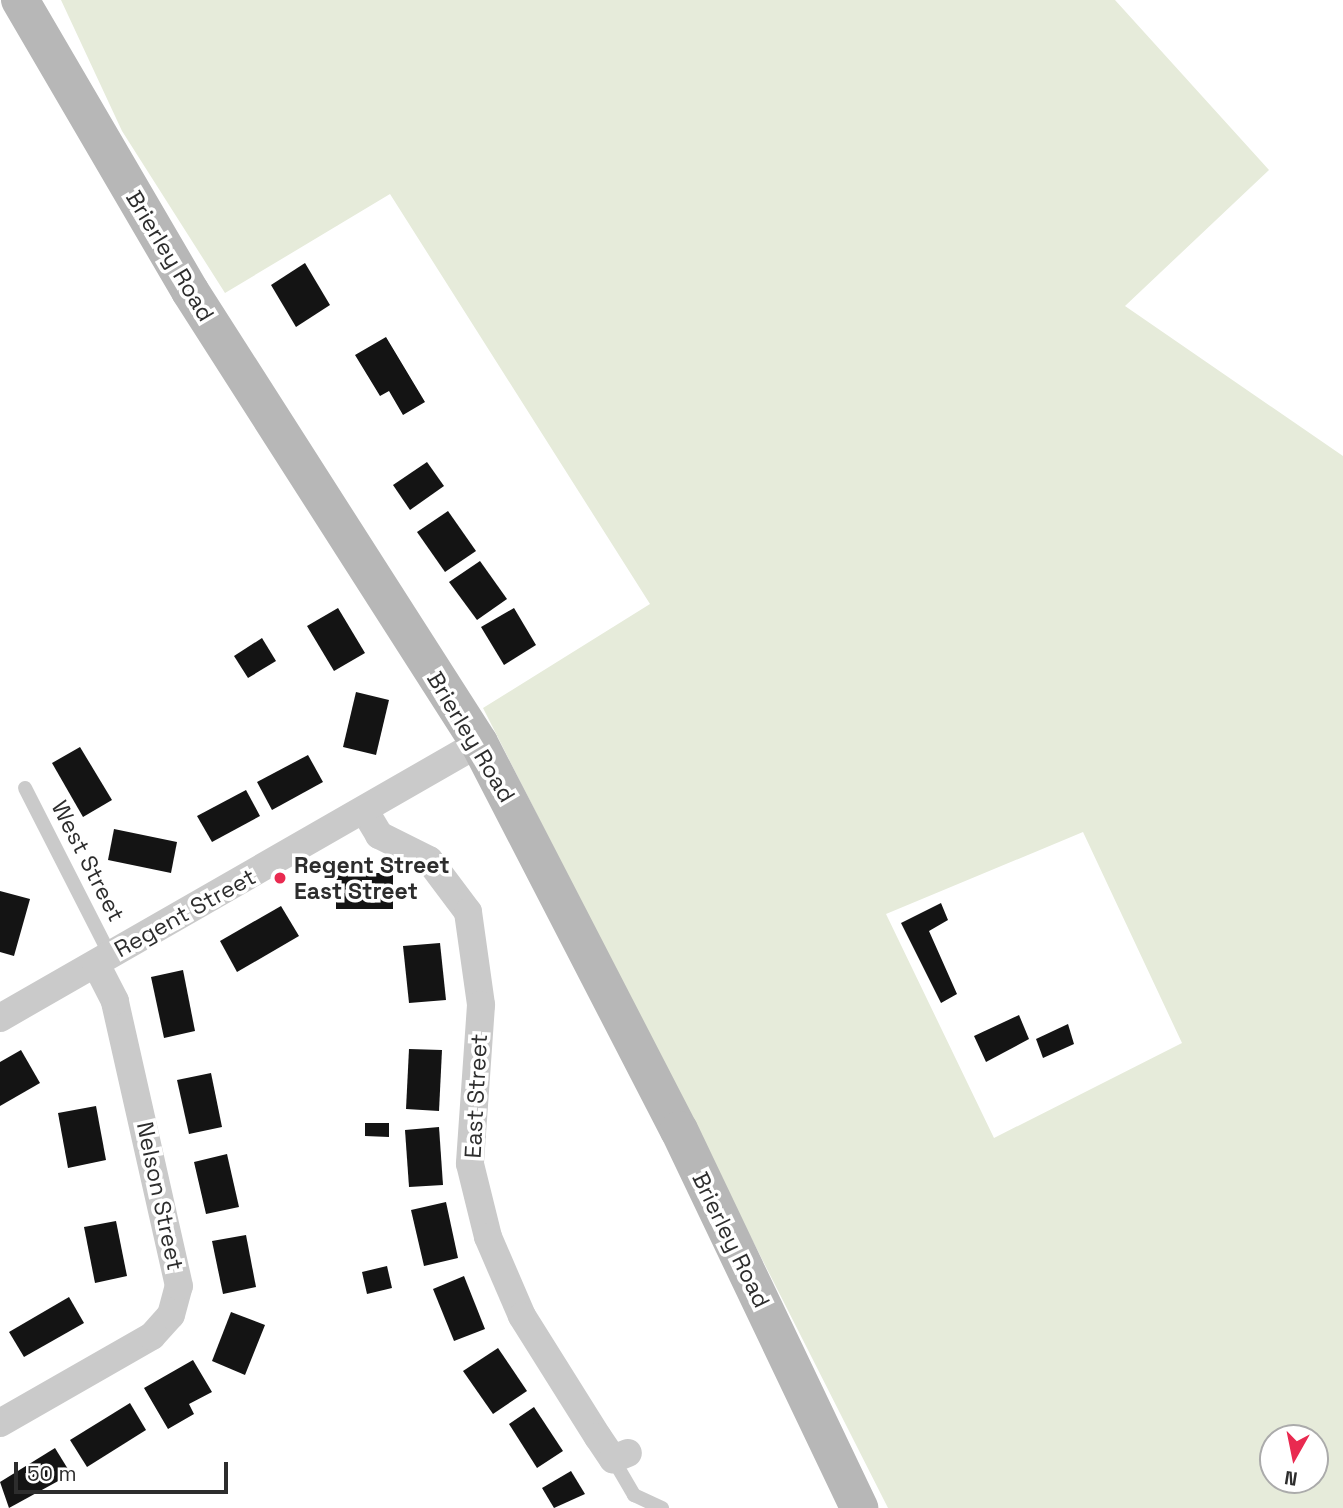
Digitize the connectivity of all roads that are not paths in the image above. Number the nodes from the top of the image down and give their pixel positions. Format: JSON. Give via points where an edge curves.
{"nodes":[{"id":1,"x":20,"y":0,"type":"edge"},
{"id":2,"x":479,"y":743,"type":"junction"},
{"id":3,"x":25,"y":788,"type":"dead end"},
{"id":4,"x":366,"y":813,"type":"junction"},
{"id":5,"x":103,"y":960,"type":"junction"},
{"id":6,"x":0,"y":1018,"type":"edge"},
{"id":7,"x":0,"y":1423,"type":"edge"},
{"id":8,"x":620,"y":1456,"type":"joint"},
{"id":9,"x":662,"y":1508,"type":"edge"},
{"id":10,"x":859,"y":1508,"type":"edge"}],
"edges":[{"from":1,"to":2,"type":"street","name":"Brierley Road","via":[[190,291]]},
{"from":2,"to":4,"type":"street","name":"Regent Street"},
{"from":2,"to":10,"type":"street","name":"Brierley Road","via":[[649,1069]]},
{"from":3,"to":5,"type":"lane","name":"West Street"},
{"from":4,"to":5,"type":"street","name":"Regent Street"},
{"from":4,"to":8,"type":"street","name":"East Street","via":[[380,835],[429,860],[468,912],[481,1005],[470,1164],[488,1237],[522,1316]]},
{"from":5,"to":6,"type":"street","name":"Regent Street"},
{"from":5,"to":7,"type":"street","name":"Nelson Street","via":[[179,1286],[172,1315],[152,1336]]},
{"from":8,"to":9,"type":"lane","via":[[634,1494]]}]}
